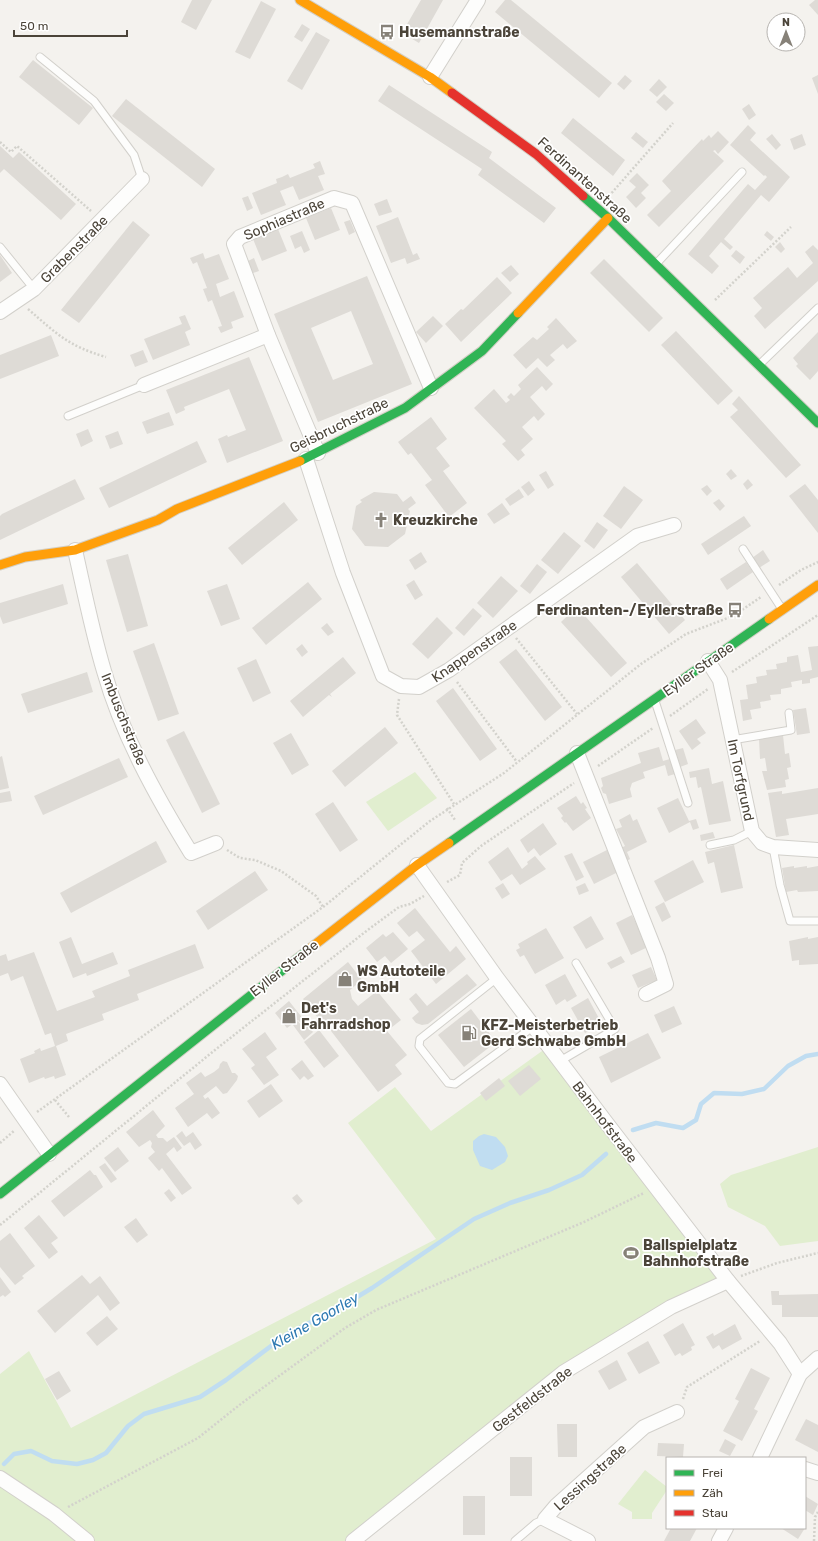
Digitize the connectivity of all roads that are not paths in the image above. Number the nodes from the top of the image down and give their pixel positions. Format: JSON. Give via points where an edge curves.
{"nodes":[{"id":1,"x":300,"y":0,"type":"edge"},
{"id":2,"x":478,"y":0,"type":"edge"},
{"id":3,"x":40,"y":57,"type":"dead end"},
{"id":4,"x":430,"y":77,"type":"junction"},
{"id":5,"x":742,"y":172,"type":"dead end"},
{"id":6,"x":142,"y":179,"type":"joint"},
{"id":7,"x":608,"y":218,"type":"junction"},
{"id":8,"x":0,"y":247,"type":"edge"},
{"id":9,"x":656,"y":264,"type":"junction"},
{"id":10,"x":34,"y":289,"type":"junction"},
{"id":11,"x":818,"y":308,"type":"edge"},
{"id":12,"x":0,"y":312,"type":"edge"},
{"id":13,"x":268,"y":335,"type":"junction"},
{"id":14,"x":759,"y":365,"type":"junction"},
{"id":15,"x":144,"y":385,"type":"joint"},
{"id":16,"x":431,"y":388,"type":"junction"},
{"id":17,"x":68,"y":416,"type":"dead end"},
{"id":18,"x":816,"y":418,"type":"edge"},
{"id":19,"x":312,"y":456,"type":"junction"},
{"id":20,"x":674,"y":525,"type":"dead end"},
{"id":21,"x":743,"y":549,"type":"dead end"},
{"id":22,"x":75,"y":550,"type":"junction"},
{"id":23,"x":0,"y":564,"type":"edge"},
{"id":24,"x":818,"y":585,"type":"edge"},
{"id":25,"x":782,"y":609,"type":"junction"},
{"id":26,"x":708,"y":661,"type":"junction"},
{"id":27,"x":654,"y":699,"type":"junction"},
{"id":28,"x":789,"y":713,"type":"dead end"},
{"id":29,"x":732,"y":740,"type":"junction"},
{"id":30,"x":577,"y":753,"type":"junction"},
{"id":31,"x":688,"y":803,"type":"dead end"},
{"id":32,"x":752,"y":831,"type":"junction"},
{"id":33,"x":216,"y":843,"type":"road end"},
{"id":34,"x":710,"y":845,"type":"dead end"},
{"id":35,"x":773,"y":847,"type":"junction"},
{"id":36,"x":818,"y":850,"type":"edge"},
{"id":37,"x":418,"y":864,"type":"junction"},
{"id":38,"x":818,"y":921,"type":"edge"},
{"id":39,"x":576,"y":963,"type":"dead end"},
{"id":40,"x":497,"y":978,"type":"junction"},
{"id":41,"x":646,"y":994,"type":"dead end"},
{"id":42,"x":534,"y":1026,"type":"junction"},
{"id":43,"x":560,"y":1061,"type":"junction"},
{"id":44,"x":0,"y":1084,"type":"edge"},
{"id":45,"x":49,"y":1154,"type":"junction"},
{"id":46,"x":0,"y":1194,"type":"edge"},
{"id":47,"x":728,"y":1281,"type":"junction"},
{"id":48,"x":818,"y":1358,"type":"edge"},
{"id":49,"x":800,"y":1374,"type":"junction"},
{"id":50,"x":677,"y":1412,"type":"road end"},
{"id":51,"x":763,"y":1457,"type":"edge"},
{"id":52,"x":806,"y":1469,"type":"edge"},
{"id":53,"x":818,"y":1473,"type":"edge"},
{"id":54,"x":0,"y":1478,"type":"edge"},
{"id":55,"x":545,"y":1519,"type":"junction"},
{"id":56,"x":725,"y":1529,"type":"edge"},
{"id":57,"x":87,"y":1541,"type":"edge"},
{"id":58,"x":353,"y":1541,"type":"edge"},
{"id":59,"x":514,"y":1541,"type":"edge"},
{"id":60,"x":588,"y":1541,"type":"edge"},
{"id":61,"x":719,"y":1541,"type":"edge"}],
"edges":[{"from":1,"to":4,"type":"street","name":"Ferdinantenstraße"},
{"from":2,"to":4,"type":"street"},
{"from":3,"to":6,"type":"lane","via":[[94,101],[134,155]]},
{"from":4,"to":7,"type":"street","name":"Ferdinantenstraße","via":[[536,154]]},
{"from":5,"to":9,"type":"lane"},
{"from":6,"to":10,"type":"street","name":"Grabenstraße"},
{"from":7,"to":9,"type":"street","name":"Ferdinantenstraße"},
{"from":7,"to":16,"type":"street","name":"Geisbruchstraße","via":[[482,351]]},
{"from":8,"to":10,"type":"lane"},
{"from":9,"to":14,"type":"street","name":"Ferdinantenstraße"},
{"from":10,"to":12,"type":"street","name":"Grabenstraße"},
{"from":11,"to":14,"type":"lane"},
{"from":13,"to":15,"type":"street"},
{"from":13,"to":16,"type":"street","name":"Sophiastraße","via":[[234,244],[240,237],[334,198],[352,203]]},
{"from":13,"to":19,"type":"street","name":"Sophiastraße"},
{"from":14,"to":18,"type":"street","name":"Ferdinantenstraße"},
{"from":15,"to":17,"type":"lane"},
{"from":16,"to":19,"type":"street","name":"Geisbruchstraße","via":[[405,408]]},
{"from":19,"to":20,"type":"street","name":"Knappenstraße","via":[[343,573],[383,676],[400,686],[420,687],[449,670],[637,536]]},
{"from":19,"to":22,"type":"street","name":"Geisbruchstraße","via":[[177,509],[158,520]]},
{"from":21,"to":25,"type":"lane"},
{"from":22,"to":23,"type":"street","name":"Geisbruchstraße","via":[[25,557]]},
{"from":22,"to":33,"type":"street","name":"Imbuschstraße","via":[[104,671],[130,740],[163,808],[191,853]]},
{"from":24,"to":25,"type":"street","name":"Eyller Straße"},
{"from":25,"to":26,"type":"street","name":"Eyller Straße"},
{"from":26,"to":27,"type":"street","name":"Eyller Straße"},
{"from":26,"to":29,"type":"street","name":"Im Torfgrund","via":[[720,680]]},
{"from":27,"to":30,"type":"street","name":"Eyller Straße"},
{"from":27,"to":31,"type":"lane"},
{"from":28,"to":29,"type":"lane","via":[[790,730]]},
{"from":29,"to":32,"type":"street","name":"Im Torfgrund"},
{"from":30,"to":37,"type":"street","name":"Eyller Straße"},
{"from":30,"to":41,"type":"street","via":[[666,984]]},
{"from":32,"to":34,"type":"lane","via":[[734,840]]},
{"from":32,"to":35,"type":"street","name":"Im Torfgrund","via":[[762,843]]},
{"from":35,"to":36,"type":"street","name":"Im Torfgrund"},
{"from":35,"to":38,"type":"lane","via":[[790,921]]},
{"from":37,"to":40,"type":"street","name":"Bahnhofstraße"},
{"from":37,"to":45,"type":"street","name":"Eyller Straße"},
{"from":39,"to":43,"type":"lane","via":[[615,1029]]},
{"from":40,"to":42,"type":"street","name":"Bahnhofstraße"},
{"from":40,"to":42,"type":"lane","via":[[420,1039],[419,1046],[448,1083],[455,1084]]},
{"from":42,"to":43,"type":"street","name":"Bahnhofstraße"},
{"from":43,"to":47,"type":"street","name":"Bahnhofstraße"},
{"from":44,"to":45,"type":"street"},
{"from":45,"to":46,"type":"street","name":"Eyller Straße"},
{"from":47,"to":49,"type":"street","name":"Bahnhofstraße","via":[[772,1333]]},
{"from":47,"to":58,"type":"street","name":"Gestfeldstraße","via":[[671,1307],[564,1372]]},
{"from":48,"to":49,"type":"street"},
{"from":49,"to":51,"type":"street"},
{"from":50,"to":55,"type":"street","name":"Lessingstraße","via":[[644,1427],[556,1506]]},
{"from":52,"to":53,"type":"street"},
{"from":54,"to":57,"type":"street","via":[[54,1514]]},
{"from":55,"to":59,"type":"lane"},
{"from":55,"to":60,"type":"street","name":"Lessingstraße"},
{"from":56,"to":61,"type":"street"}]}
